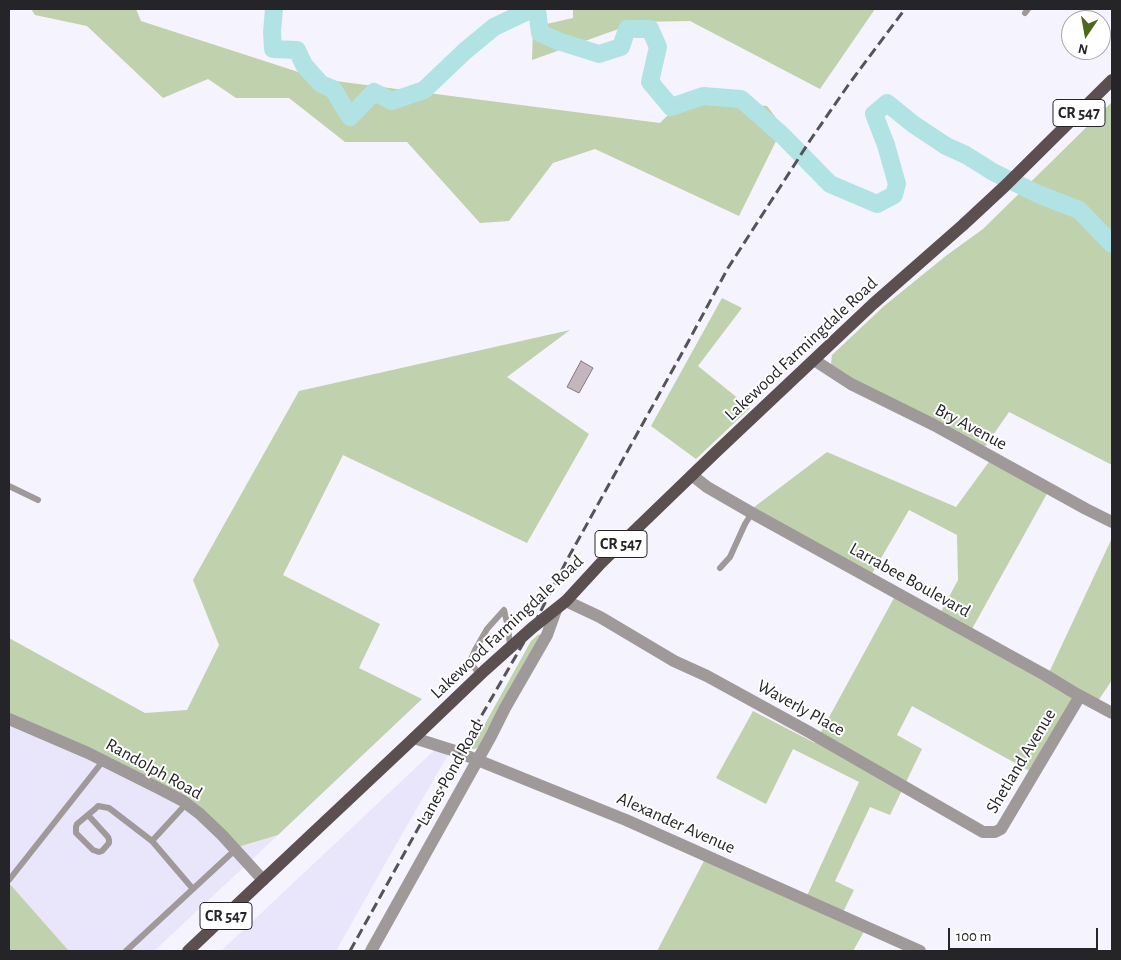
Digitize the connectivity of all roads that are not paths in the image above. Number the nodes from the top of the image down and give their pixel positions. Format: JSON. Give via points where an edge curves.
{"nodes":[{"id":1,"x":1112,"y":80,"type":"edge"},
{"id":2,"x":814,"y":360,"type":"junction"},
{"id":3,"x":693,"y":476,"type":"junction"},
{"id":4,"x":9,"y":486,"type":"edge"},
{"id":5,"x":38,"y":500,"type":"dead end"},
{"id":6,"x":752,"y":513,"type":"junction"},
{"id":7,"x":1112,"y":522,"type":"edge"},
{"id":8,"x":720,"y":568,"type":"dead end"},
{"id":9,"x":566,"y":601,"type":"junction"},
{"id":10,"x":556,"y":610,"type":"junction"},
{"id":11,"x":510,"y":647,"type":"junction"},
{"id":12,"x":480,"y":675,"type":"junction"},
{"id":13,"x":1080,"y":696,"type":"junction"},
{"id":14,"x":1112,"y":714,"type":"edge"},
{"id":15,"x":9,"y":718,"type":"edge"},
{"id":16,"x":414,"y":738,"type":"junction"},
{"id":17,"x":477,"y":760,"type":"junction"},
{"id":18,"x":103,"y":761,"type":"junction"},
{"id":19,"x":186,"y":804,"type":"junction"},
{"id":20,"x":88,"y":815,"type":"junction"},
{"id":21,"x":984,"y":832,"type":"joint"},
{"id":22,"x":152,"y":841,"type":"junction"},
{"id":23,"x":235,"y":850,"type":"junction"},
{"id":24,"x":9,"y":880,"type":"edge"},
{"id":25,"x":263,"y":880,"type":"junction"},
{"id":26,"x":193,"y":889,"type":"junction"},
{"id":27,"x":126,"y":951,"type":"edge"},
{"id":28,"x":189,"y":951,"type":"edge"},
{"id":29,"x":371,"y":951,"type":"edge"},
{"id":30,"x":920,"y":951,"type":"edge"}],
"edges":[{"from":1,"to":2,"type":"main road","name":"Lakewood Farmingdale Road","number":"CR 547","via":[[1005,186]]},
{"from":2,"to":3,"type":"main road","name":"Lakewood Farmingdale Road","number":"CR 547"},
{"from":2,"to":7,"type":"street","name":"Bry Avenue","via":[[851,384],[934,425]]},
{"from":3,"to":6,"type":"street","name":"Larrabee Boulevard"},
{"from":3,"to":9,"type":"main road","name":"Lakewood Farmingdale Road","number":"CR 547","via":[[601,563]]},
{"from":4,"to":5,"type":"lane"},
{"from":6,"to":8,"type":"lane","via":[[730,558]]},
{"from":6,"to":13,"type":"street","name":"Larrabee Boulevard"},
{"from":9,"to":10,"type":"main road","name":"Lakewood Farmingdale Road","number":"CR 547"},
{"from":9,"to":21,"type":"street","name":"Waverly Place","via":[[815,735]]},
{"from":10,"to":11,"type":"main road","name":"Lakewood Farmingdale Road","number":"CR 547"},
{"from":10,"to":17,"type":"street","name":"Lanes Pond Road","via":[[547,634]]},
{"from":11,"to":12,"type":"main road","name":"Lakewood Farmingdale Road","number":"CR 547"},
{"from":11,"to":12,"type":"lane","via":[[504,610],[487,629],[470,662]]},
{"from":12,"to":16,"type":"main road","name":"Lakewood Farmingdale Road","number":"CR 547"},
{"from":13,"to":14,"type":"street","name":"Larrabee Boulevard"},
{"from":13,"to":21,"type":"street","name":"Shetland Avenue","via":[[1001,829]]},
{"from":15,"to":18,"type":"street","name":"Randolph Road"},
{"from":16,"to":17,"type":"street","name":"Alexander Avenue"},
{"from":16,"to":25,"type":"main road","name":"Lakewood Farmingdale Road","number":"CR 547"},
{"from":17,"to":29,"type":"street","name":"Lanes Pond Road"},
{"from":17,"to":30,"type":"street","name":"Alexander Avenue","via":[[626,820]]},
{"from":18,"to":19,"type":"street","name":"Randolph Road"},
{"from":18,"to":24,"type":"lane"},
{"from":19,"to":22,"type":"lane"},
{"from":19,"to":23,"type":"street","name":"Randolph Road"},
{"from":20,"to":20,"type":"lane","via":[[77,824],[76,833],[93,850],[102,851],[109,843],[108,836]]},
{"from":20,"to":22,"type":"lane","via":[[98,806],[109,808]]},
{"from":22,"to":26,"type":"lane"},
{"from":23,"to":25,"type":"street","name":"Randolph Road"},
{"from":23,"to":26,"type":"lane"},
{"from":25,"to":28,"type":"main road","name":"Lakewood Farmingdale Road","number":"CR 547"},
{"from":26,"to":27,"type":"lane"}]}
